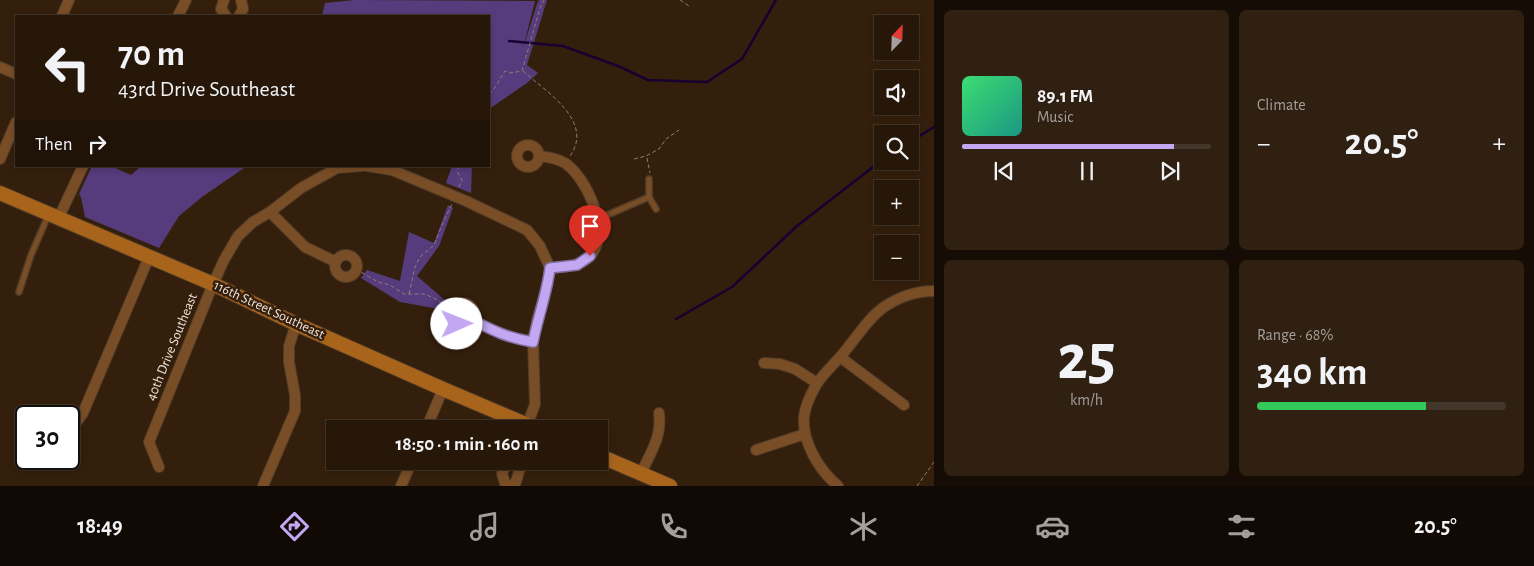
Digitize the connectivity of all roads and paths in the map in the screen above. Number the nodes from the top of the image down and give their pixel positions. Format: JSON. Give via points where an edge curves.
{"nodes":[{"id":1,"x":68,"y":0,"type":"edge"},
{"id":2,"x":186,"y":0,"type":"edge"},
{"id":3,"x":241,"y":0,"type":"edge"},
{"id":4,"x":544,"y":0,"type":"edge"},
{"id":5,"x":680,"y":0,"type":"edge"},
{"id":6,"x":221,"y":1,"type":"edge"},
{"id":7,"x":688,"y":6,"type":"dead end"},
{"id":8,"x":62,"y":15,"type":"edge"},
{"id":9,"x":178,"y":15,"type":"edge"},
{"id":10,"x":225,"y":15,"type":"edge"},
{"id":11,"x":239,"y":15,"type":"edge"},
{"id":12,"x":0,"y":67,"type":"edge"},
{"id":13,"x":522,"y":71,"type":"junction"},
{"id":14,"x":15,"y":74,"type":"edge"},
{"id":15,"x":490,"y":93,"type":"edge"},
{"id":16,"x":15,"y":124,"type":"edge"},
{"id":17,"x":680,"y":130,"type":"dead end"},
{"id":18,"x":539,"y":156,"type":"dead end"},
{"id":19,"x":646,"y":156,"type":"junction"},
{"id":20,"x":0,"y":159,"type":"edge"},
{"id":21,"x":634,"y":159,"type":"dead end"},
{"id":22,"x":564,"y":162,"type":"junction"},
{"id":23,"x":81,"y":167,"type":"edge"},
{"id":24,"x":350,"y":167,"type":"edge"},
{"id":25,"x":380,"y":167,"type":"edge"},
{"id":26,"x":459,"y":167,"type":"edge"},
{"id":27,"x":393,"y":168,"type":"edge"},
{"id":28,"x":649,"y":179,"type":"joint"},
{"id":29,"x":0,"y":193,"type":"edge"},
{"id":30,"x":455,"y":196,"type":"junction"},
{"id":31,"x":649,"y":197,"type":"junction"},
{"id":32,"x":656,"y":209,"type":"dead end"},
{"id":33,"x":270,"y":212,"type":"junction"},
{"id":34,"x":54,"y":215,"type":"junction"},
{"id":35,"x":597,"y":220,"type":"junction"},
{"id":36,"x":149,"y":257,"type":"junction"},
{"id":37,"x":336,"y":262,"type":"junction"},
{"id":38,"x":550,"y":268,"type":"junction"},
{"id":39,"x":356,"y":269,"type":"junction"},
{"id":40,"x":213,"y":284,"type":"junction"},
{"id":41,"x":19,"y":292,"type":"dead end"},
{"id":42,"x":934,"y":292,"type":"edge"},
{"id":43,"x":409,"y":294,"type":"junction"},
{"id":44,"x":452,"y":309,"type":"junction"},
{"id":45,"x":472,"y":320,"type":"junction"},
{"id":46,"x":296,"y":324,"type":"junction"},
{"id":47,"x":533,"y":342,"type":"junction"},
{"id":48,"x":840,"y":357,"type":"junction"},
{"id":49,"x":764,"y":363,"type":"dead end"},
{"id":50,"x":817,"y":383,"type":"junction"},
{"id":51,"x":443,"y":389,"type":"junction"},
{"id":52,"x":904,"y":405,"type":"dead end"},
{"id":53,"x":659,"y":413,"type":"dead end"},
{"id":54,"x":80,"y":417,"type":"edge"},
{"id":55,"x":430,"y":420,"type":"edge"},
{"id":56,"x":514,"y":420,"type":"edge"},
{"id":57,"x":532,"y":420,"type":"edge"},
{"id":58,"x":805,"y":434,"type":"junction"},
{"id":59,"x":756,"y":450,"type":"dead end"},
{"id":60,"x":608,"y":459,"type":"edge"},
{"id":61,"x":934,"y":462,"type":"edge"},
{"id":62,"x":159,"y":467,"type":"dead end"},
{"id":63,"x":408,"y":470,"type":"edge"},
{"id":64,"x":504,"y":470,"type":"edge"},
{"id":65,"x":519,"y":470,"type":"edge"},
{"id":66,"x":641,"y":473,"type":"junction"},
{"id":67,"x":832,"y":484,"type":"edge"},
{"id":68,"x":263,"y":486,"type":"edge"},
{"id":69,"x":401,"y":486,"type":"edge"},
{"id":70,"x":506,"y":486,"type":"edge"},
{"id":71,"x":511,"y":486,"type":"edge"},
{"id":72,"x":670,"y":486,"type":"edge"},
{"id":73,"x":917,"y":486,"type":"edge"}],
"edges":[{"from":1,"to":8,"type":"street"},
{"from":2,"to":9,"type":"street"},
{"from":3,"to":11,"type":"street","via":[[243,9]]},
{"from":4,"to":13,"type":"path"},
{"from":5,"to":7,"type":"path"},
{"from":6,"to":10,"type":"street"},
{"from":12,"to":14,"type":"street"},
{"from":13,"to":15,"type":"path","via":[[505,71]]},
{"from":13,"to":22,"type":"path","via":[[556,98],[574,124],[578,134],[576,145]]},
{"from":16,"to":20,"type":"street"},
{"from":17,"to":19,"type":"path"},
{"from":18,"to":22,"type":"street"},
{"from":19,"to":21,"type":"path"},
{"from":19,"to":28,"type":"path"},
{"from":22,"to":35,"type":"street","via":[[589,194]]},
{"from":23,"to":34,"type":"street"},
{"from":24,"to":33,"type":"street","name":"40th Drive Southeast","via":[[337,168],[301,188]]},
{"from":25,"to":27,"type":"street"},
{"from":26,"to":30,"type":"path","via":[[457,172],[462,180]]},
{"from":27,"to":30,"type":"street"},
{"from":28,"to":31,"type":"lane"},
{"from":29,"to":34,"type":"street","name":"116th Street Southeast"},
{"from":30,"to":38,"type":"street","via":[[527,230],[540,246]]},
{"from":30,"to":43,"type":"path","via":[[434,245],[420,257]]},
{"from":31,"to":32,"type":"lane"},
{"from":31,"to":35,"type":"lane"},
{"from":33,"to":37,"type":"street","via":[[304,248]]},
{"from":33,"to":40,"type":"street","name":"40th Drive Southeast","via":[[238,236]]},
{"from":34,"to":36,"type":"street","name":"116th Street Southeast"},
{"from":34,"to":41,"type":"lane","via":[[31,255]]},
{"from":35,"to":38,"type":"street","via":[[597,244],[590,256],[577,265]]},
{"from":36,"to":40,"type":"street","name":"116th Street Southeast"},
{"from":36,"to":54,"type":"street"},
{"from":37,"to":39,"type":"street","via":[[340,256],[350,256],[356,261]]},
{"from":37,"to":39,"type":"street","via":[[337,272],[344,276],[352,275]]},
{"from":38,"to":47,"type":"street"},
{"from":39,"to":43,"type":"path"},
{"from":40,"to":46,"type":"street","name":"116th Street Southeast"},
{"from":40,"to":62,"type":"street","name":"40th Drive Southeast","via":[[149,442]]},
{"from":42,"to":48,"type":"street","via":[[910,294],[884,308],[874,315]]},
{"from":43,"to":44,"type":"path","via":[[432,297]]},
{"from":44,"to":45,"type":"street","via":[[452,317],[457,324],[466,325]]},
{"from":44,"to":45,"type":"street","via":[[458,303],[467,303],[474,310]]},
{"from":45,"to":47,"type":"street","via":[[514,339]]},
{"from":46,"to":51,"type":"street","name":"116th Street Southeast"},
{"from":46,"to":68,"type":"street","via":[[289,362],[295,411]]},
{"from":47,"to":57,"type":"street","via":[[535,404]]},
{"from":48,"to":50,"type":"street"},
{"from":48,"to":52,"type":"street"},
{"from":49,"to":50,"type":"street","via":[[780,364]]},
{"from":50,"to":58,"type":"street","via":[[804,416]]},
{"from":51,"to":55,"type":"street"},
{"from":51,"to":56,"type":"street","name":"116th Street Southeast"},
{"from":53,"to":66,"type":"street","via":[[659,435]]},
{"from":58,"to":59,"type":"street"},
{"from":58,"to":67,"type":"street"},
{"from":60,"to":66,"type":"street"},
{"from":61,"to":73,"type":"path"},
{"from":63,"to":69,"type":"street"},
{"from":64,"to":70,"type":"street"},
{"from":65,"to":71,"type":"street","via":[[516,482]]},
{"from":66,"to":72,"type":"street"}]}
